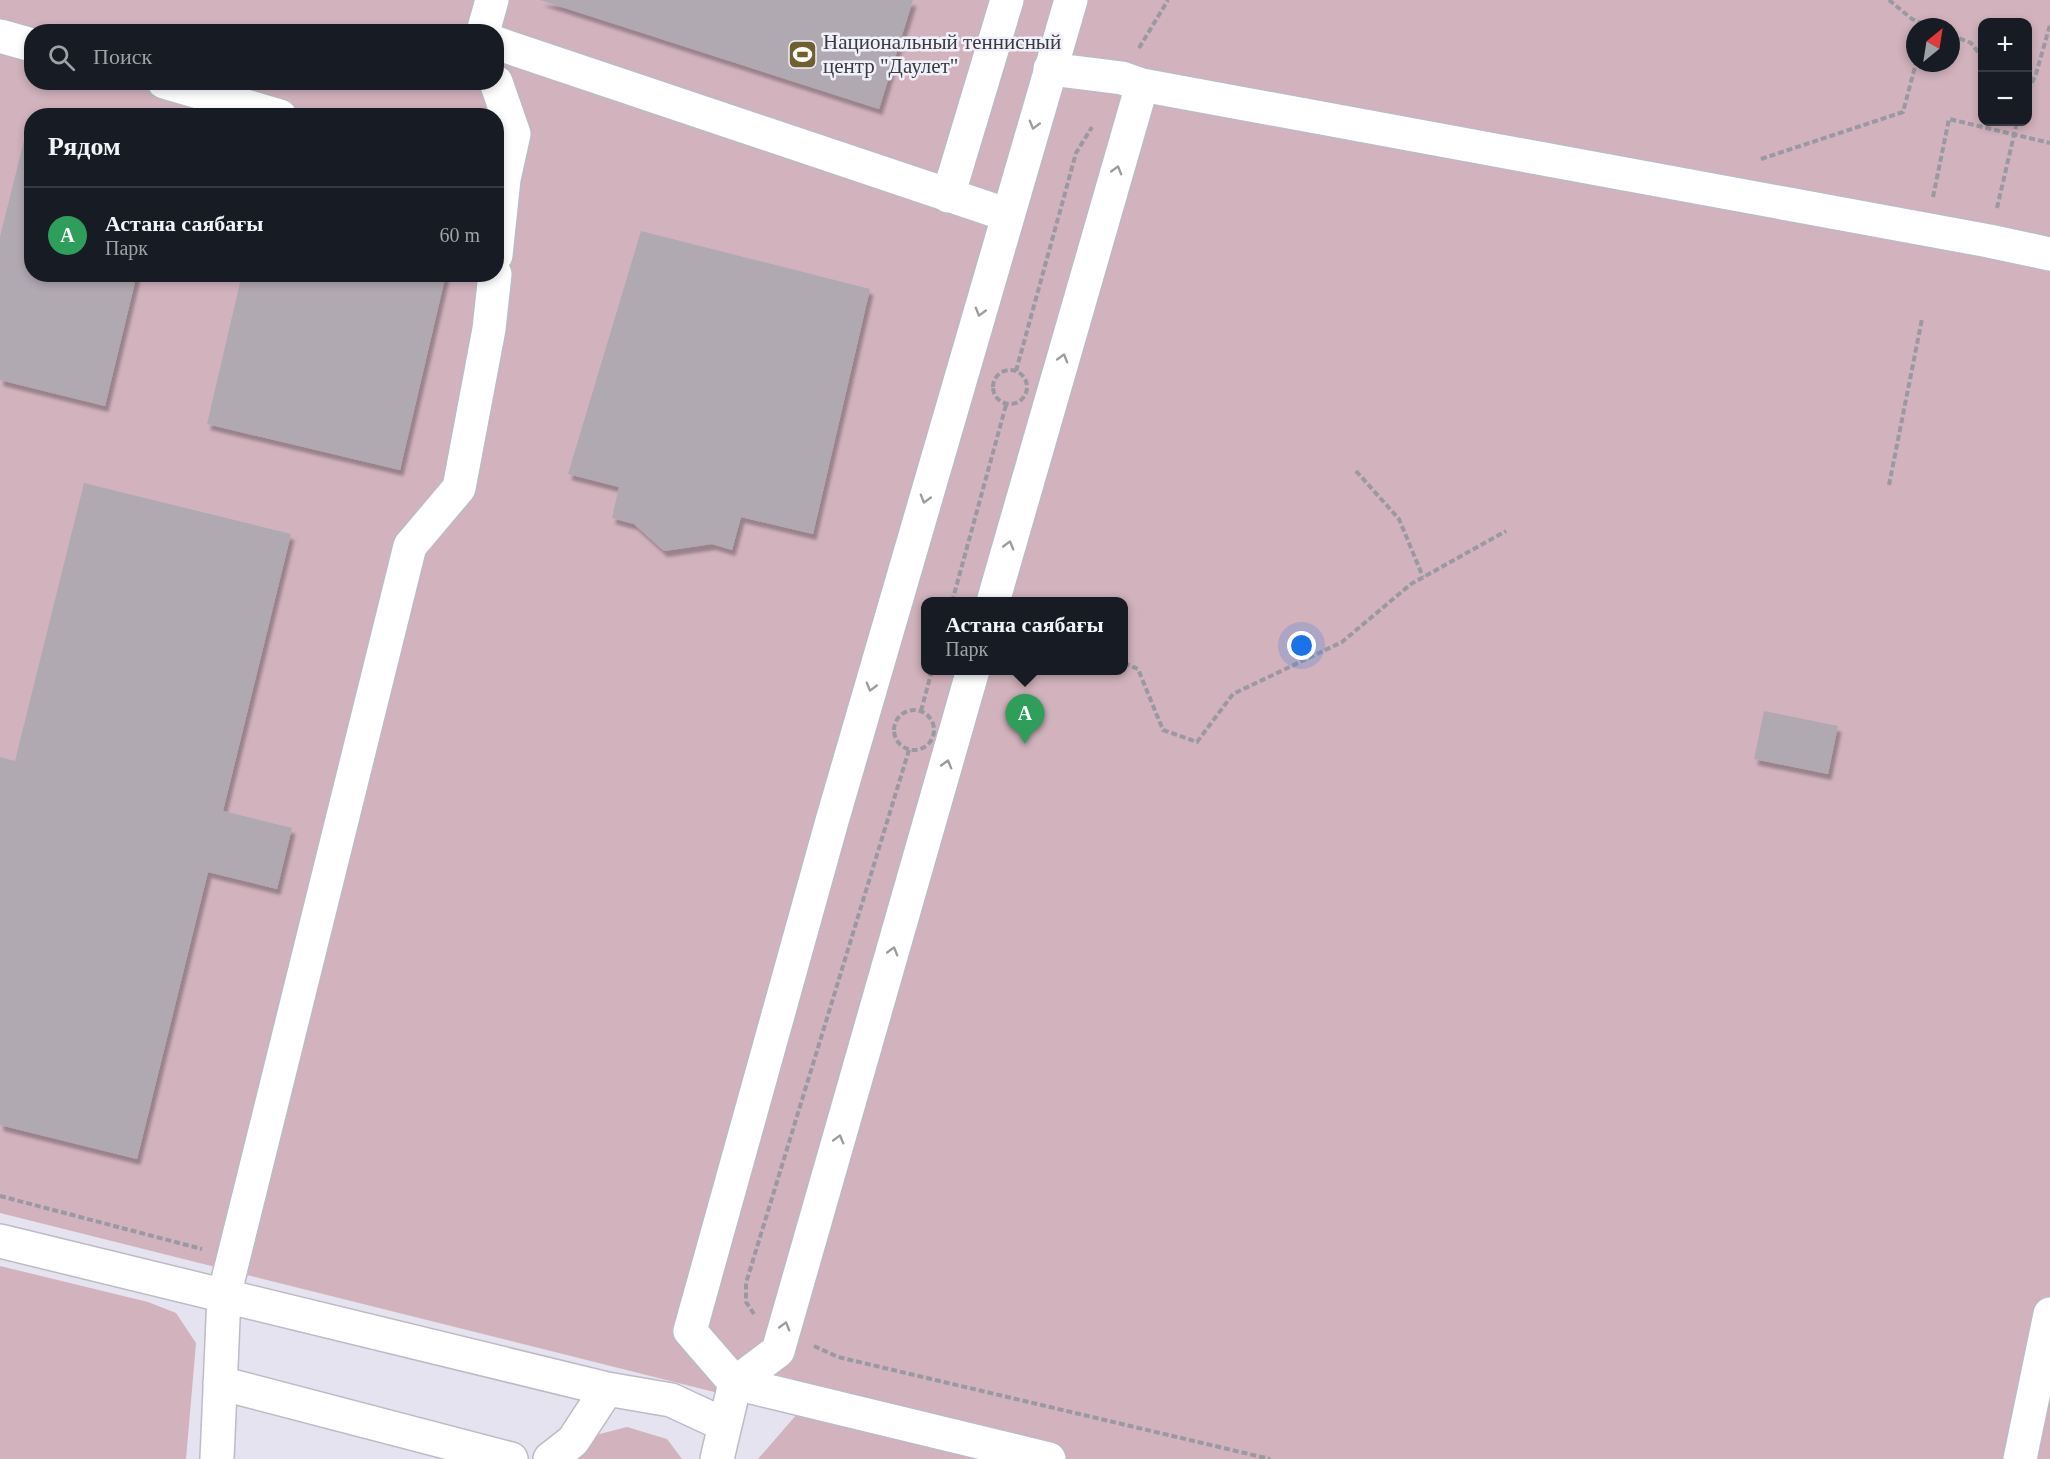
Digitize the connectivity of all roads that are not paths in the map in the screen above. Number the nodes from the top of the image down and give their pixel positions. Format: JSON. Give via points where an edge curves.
{"nodes":[{"id":1,"x":492,"y":0,"type":"edge"},
{"id":2,"x":1007,"y":0,"type":"edge"},
{"id":3,"x":1071,"y":0,"type":"edge"},
{"id":4,"x":485,"y":24,"type":"edge"},
{"id":5,"x":0,"y":36,"type":"edge"},
{"id":6,"x":24,"y":43,"type":"edge"},
{"id":7,"x":504,"y":46,"type":"edge"},
{"id":8,"x":1050,"y":69,"type":"junction"},
{"id":9,"x":1142,"y":85,"type":"junction"},
{"id":10,"x":191,"y":90,"type":"edge"},
{"id":11,"x":499,"y":90,"type":"edge"},
{"id":12,"x":253,"y":108,"type":"edge"},
{"id":13,"x":504,"y":165,"type":"edge"},
{"id":14,"x":948,"y":196,"type":"junction"},
{"id":15,"x":1008,"y":215,"type":"junction"},
{"id":16,"x":2050,"y":254,"type":"edge"},
{"id":17,"x":494,"y":282,"type":"edge"},
{"id":18,"x":994,"y":597,"type":"edge"},
{"id":19,"x":973,"y":675,"type":"edge"},
{"id":20,"x":0,"y":1241,"type":"edge"},
{"id":21,"x":224,"y":1296,"type":"junction"},
{"id":22,"x":2050,"y":1314,"type":"edge"},
{"id":23,"x":220,"y":1383,"type":"junction"},
{"id":24,"x":735,"y":1383,"type":"junction"},
{"id":25,"x":607,"y":1389,"type":"junction"},
{"id":26,"x":725,"y":1425,"type":"junction"},
{"id":27,"x":2031,"y":1445,"type":"edge"},
{"id":28,"x":217,"y":1459,"type":"edge"},
{"id":29,"x":512,"y":1459,"type":"edge"},
{"id":30,"x":550,"y":1459,"type":"edge"},
{"id":31,"x":717,"y":1459,"type":"edge"},
{"id":32,"x":1049,"y":1459,"type":"edge"}],
"edges":[{"from":1,"to":4,"type":"street"},
{"from":2,"to":14,"type":"street"},
{"from":3,"to":8,"type":"street"},
{"from":5,"to":6,"type":"street"},
{"from":7,"to":14,"type":"street"},
{"from":8,"to":9,"type":"street","via":[[1122,78]]},
{"from":8,"to":15,"type":"street","one_way":true},
{"from":9,"to":16,"type":"street"},
{"from":18,"to":9,"type":"street","one_way":true},
{"from":10,"to":12,"type":"street"},
{"from":11,"to":13,"type":"street","via":[[514,134]]},
{"from":14,"to":15,"type":"street"},
{"from":15,"to":24,"type":"street","one_way":true,"via":[[832,820],[690,1331]]},
{"from":17,"to":21,"type":"street","via":[[459,488],[410,546]]},
{"from":24,"to":19,"type":"street","one_way":true,"via":[[778,1352]]},
{"from":20,"to":21,"type":"street"},
{"from":21,"to":23,"type":"street"},
{"from":21,"to":25,"type":"street"},
{"from":22,"to":27,"type":"street"},
{"from":23,"to":28,"type":"street"},
{"from":23,"to":29,"type":"street"},
{"from":24,"to":26,"type":"street"},
{"from":24,"to":32,"type":"street"},
{"from":25,"to":26,"type":"street","via":[[671,1400]]},
{"from":25,"to":30,"type":"street","via":[[573,1441]]},
{"from":26,"to":31,"type":"street"}]}
